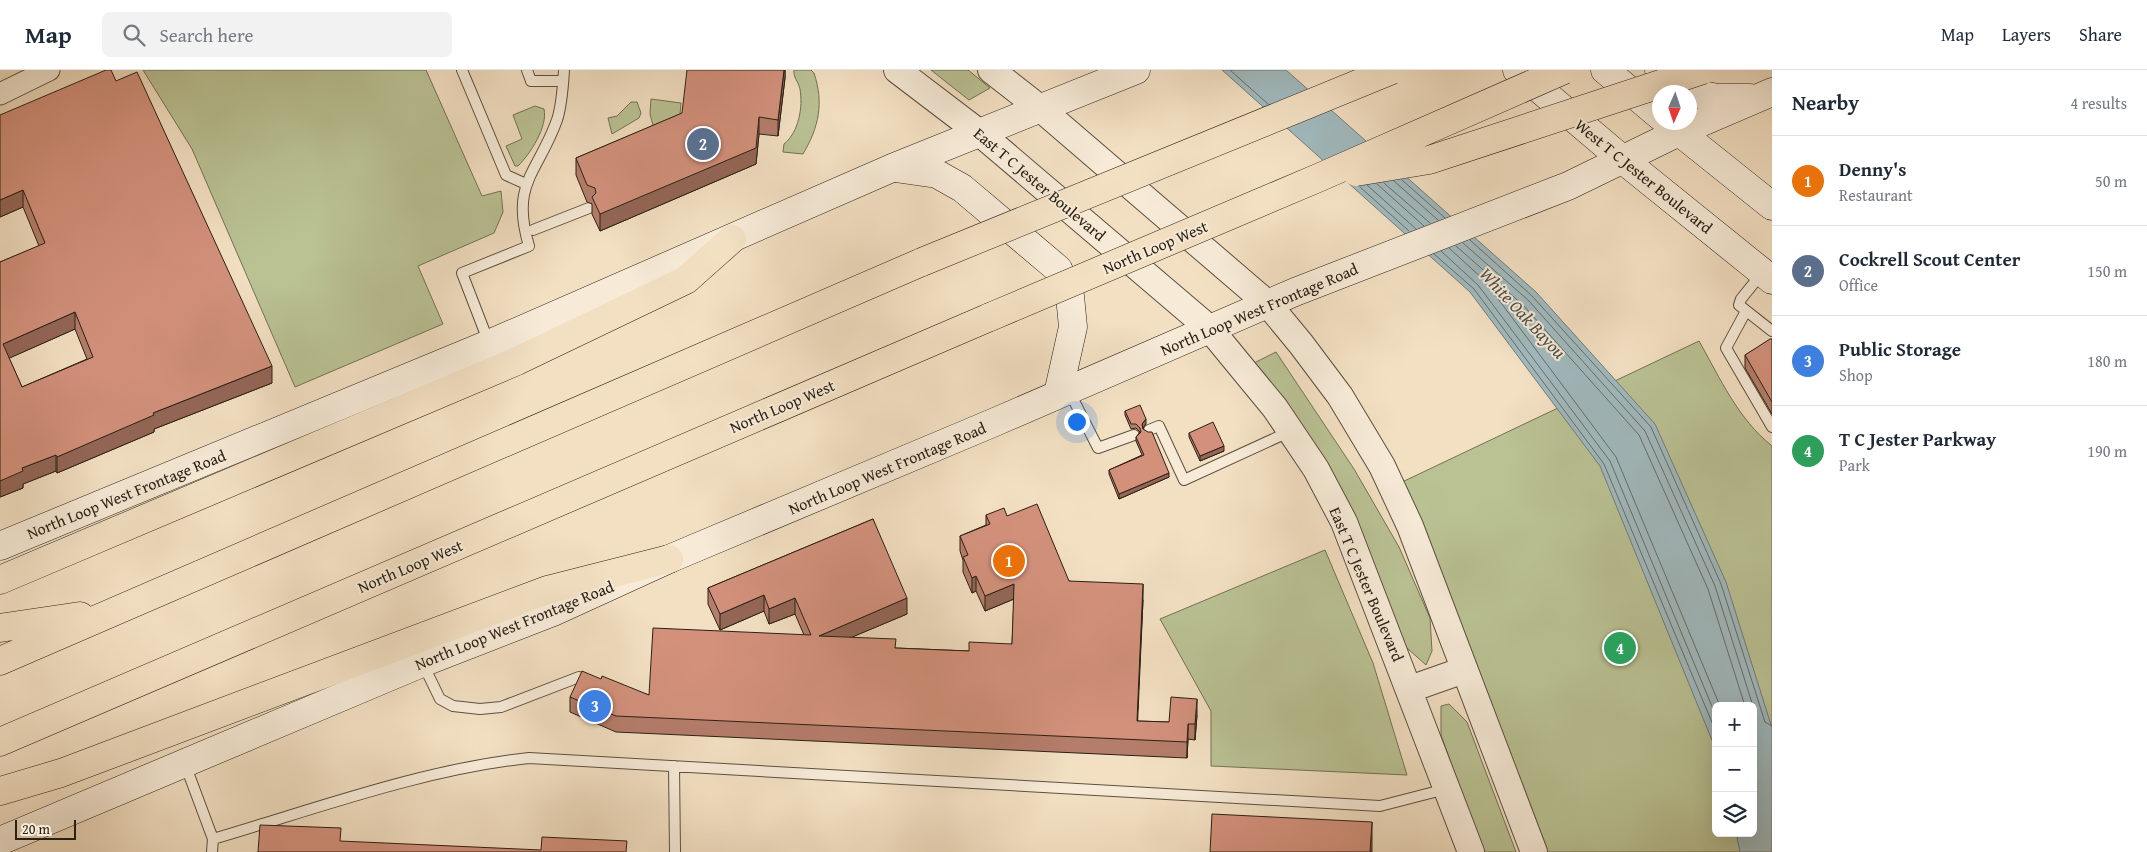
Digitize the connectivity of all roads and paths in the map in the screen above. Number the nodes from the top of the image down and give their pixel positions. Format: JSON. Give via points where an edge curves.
{"nodes":[{"id":1,"x":49,"y":70,"type":"edge"},
{"id":2,"x":462,"y":70,"type":"edge"},
{"id":3,"x":527,"y":70,"type":"edge"},
{"id":4,"x":564,"y":70,"type":"edge"},
{"id":5,"x":897,"y":70,"type":"edge"},
{"id":6,"x":991,"y":70,"type":"edge"},
{"id":7,"x":1136,"y":70,"type":"edge"},
{"id":8,"x":1392,"y":70,"type":"edge"},
{"id":9,"x":1517,"y":70,"type":"edge"},
{"id":10,"x":1564,"y":70,"type":"edge"},
{"id":11,"x":1605,"y":70,"type":"edge"},
{"id":12,"x":1659,"y":70,"type":"edge"},
{"id":13,"x":1703,"y":70,"type":"edge"},
{"id":14,"x":563,"y":81,"type":"junction"},
{"id":15,"x":0,"y":94,"type":"edge"},
{"id":16,"x":1766,"y":95,"type":"edge"},
{"id":17,"x":1041,"y":109,"type":"junction"},
{"id":18,"x":1652,"y":110,"type":"edge"},
{"id":19,"x":1697,"y":115,"type":"edge"},
{"id":20,"x":1660,"y":130,"type":"edge"},
{"id":21,"x":1676,"y":130,"type":"edge"},
{"id":22,"x":981,"y":134,"type":"junction"},
{"id":23,"x":1622,"y":159,"type":"junction"},
{"id":24,"x":892,"y":168,"type":"junction"},
{"id":25,"x":1318,"y":178,"type":"junction"},
{"id":26,"x":526,"y":184,"type":"junction"},
{"id":27,"x":1772,"y":206,"type":"edge"},
{"id":28,"x":589,"y":208,"type":"dead end"},
{"id":29,"x":533,"y":230,"type":"dead end"},
{"id":30,"x":732,"y":239,"type":"junction"},
{"id":31,"x":1767,"y":276,"type":"edge"},
{"id":32,"x":1268,"y":304,"type":"junction"},
{"id":33,"x":1746,"y":311,"type":"junction"},
{"id":34,"x":1210,"y":329,"type":"junction"},
{"id":35,"x":1772,"y":331,"type":"edge"},
{"id":36,"x":490,"y":344,"type":"junction"},
{"id":37,"x":1063,"y":392,"type":"junction"},
{"id":38,"x":1772,"y":427,"type":"edge"},
{"id":39,"x":1149,"y":430,"type":"edge"},
{"id":40,"x":1291,"y":431,"type":"junction"},
{"id":41,"x":1134,"y":435,"type":"dead end"},
{"id":42,"x":0,"y":546,"type":"edge"},
{"id":43,"x":669,"y":559,"type":"junction"},
{"id":44,"x":1,"y":580,"type":"edge"},
{"id":45,"x":114,"y":610,"type":"junction"},
{"id":46,"x":0,"y":628,"type":"edge"},
{"id":47,"x":0,"y":661,"type":"edge"},
{"id":48,"x":422,"y":663,"type":"junction"},
{"id":49,"x":1464,"y":670,"type":"junction"},
{"id":50,"x":578,"y":677,"type":"edge"},
{"id":51,"x":1410,"y":689,"type":"junction"},
{"id":52,"x":0,"y":742,"type":"edge"},
{"id":53,"x":184,"y":763,"type":"junction"},
{"id":54,"x":674,"y":766,"type":"junction"},
{"id":55,"x":1447,"y":789,"type":"junction"},
{"id":56,"x":0,"y":791,"type":"edge"},
{"id":57,"x":213,"y":839,"type":"junction"},
{"id":58,"x":0,"y":841,"type":"edge"},
{"id":59,"x":212,"y":852,"type":"edge"},
{"id":60,"x":675,"y":852,"type":"edge"},
{"id":61,"x":1471,"y":852,"type":"edge"},
{"id":62,"x":1534,"y":852,"type":"edge"}],
"edges":[{"from":1,"to":15,"type":"street"},
{"from":2,"to":26,"type":"lane","via":[[506,175]]},
{"from":3,"to":14,"type":"lane","via":[[531,81]]},
{"from":4,"to":14,"type":"lane"},
{"from":5,"to":22,"type":"street","name":"East T C Jester Boulevard"},
{"from":6,"to":17,"type":"street"},
{"from":7,"to":17,"type":"main road","name":"North Loop West Frontage Road"},
{"from":8,"to":45,"type":"highway","bridge":true,"via":[[922,262]]},
{"from":9,"to":23,"type":"main road","name":"West T C Jester Boulevard"},
{"from":10,"to":25,"type":"highway","name":"North Loop West","bridge":true},
{"from":11,"to":18,"type":"main road"},
{"from":12,"to":16,"type":"main road","via":[[1696,94],[1718,98]]},
{"from":13,"to":25,"type":"highway","bridge":true,"via":[[1429,160]]},
{"from":14,"to":26,"type":"lane","via":[[557,118]]},
{"from":16,"to":19,"type":"main road","name":"North Loop West Frontage Road"},
{"from":17,"to":22,"type":"main road","name":"North Loop West Frontage Road"},
{"from":17,"to":32,"type":"street"},
{"from":20,"to":23,"type":"main road","name":"North Loop West Frontage Road"},
{"from":21,"to":27,"type":"main road"},
{"from":22,"to":24,"type":"main road","name":"North Loop West Frontage Road"},
{"from":22,"to":34,"type":"street","name":"East T C Jester Boulevard"},
{"from":23,"to":31,"type":"main road","name":"West T C Jester Boulevard"},
{"from":23,"to":32,"type":"main road","name":"North Loop West Frontage Road","via":[[1568,186]]},
{"from":24,"to":30,"type":"main road","name":"North Loop West Frontage Road"},
{"from":24,"to":37,"type":"main road","via":[[937,174],[962,188],[1058,269],[1070,296],[1073,327]]},
{"from":25,"to":52,"type":"highway","name":"North Loop West","bridge":true},
{"from":26,"to":36,"type":"lane","via":[[522,197],[522,221],[529,246],[462,273]]},
{"from":28,"to":29,"type":"lane"},
{"from":30,"to":36,"type":"main road","name":"North Loop West Frontage Road"},
{"from":30,"to":44,"type":"highway","via":[[686,280],[517,361]]},
{"from":31,"to":33,"type":"lane","via":[[1741,299],[1740,305]]},
{"from":32,"to":34,"type":"main road","name":"North Loop West Frontage Road"},
{"from":32,"to":49,"type":"street","via":[[1340,396],[1382,466],[1410,526]]},
{"from":33,"to":35,"type":"lane"},
{"from":33,"to":38,"type":"lane","via":[[1726,348]]},
{"from":34,"to":37,"type":"main road","name":"North Loop West Frontage Road"},
{"from":34,"to":40,"type":"street","name":"East T C Jester Boulevard"},
{"from":36,"to":42,"type":"main road","name":"North Loop West Frontage Road"},
{"from":37,"to":41,"type":"lane","via":[[1098,448]]},
{"from":37,"to":43,"type":"main road","name":"North Loop West Frontage Road"},
{"from":39,"to":40,"type":"lane","via":[[1159,426],[1184,480]]},
{"from":40,"to":51,"type":"street","name":"East T C Jester Boulevard","via":[[1344,522]]},
{"from":43,"to":48,"type":"main road","name":"North Loop West Frontage Road","via":[[553,612]]},
{"from":43,"to":56,"type":"highway","via":[[547,590],[61,773]]},
{"from":45,"to":46,"type":"highway"},
{"from":45,"to":47,"type":"highway"},
{"from":48,"to":50,"type":"lane","via":[[440,699],[462,707],[502,707]]},
{"from":48,"to":53,"type":"main road","name":"North Loop West Frontage Road"},
{"from":49,"to":51,"type":"street"},
{"from":49,"to":62,"type":"street"},
{"from":51,"to":55,"type":"street","name":"East T C Jester Boulevard"},
{"from":53,"to":57,"type":"lane"},
{"from":53,"to":58,"type":"main road","name":"North Loop West Frontage Road"},
{"from":54,"to":55,"type":"lane","via":[[1380,806]]},
{"from":54,"to":57,"type":"lane","via":[[529,758],[490,762],[437,774]]},
{"from":54,"to":60,"type":"lane"},
{"from":55,"to":61,"type":"street","name":"East T C Jester Boulevard"},
{"from":57,"to":59,"type":"lane"}]}
